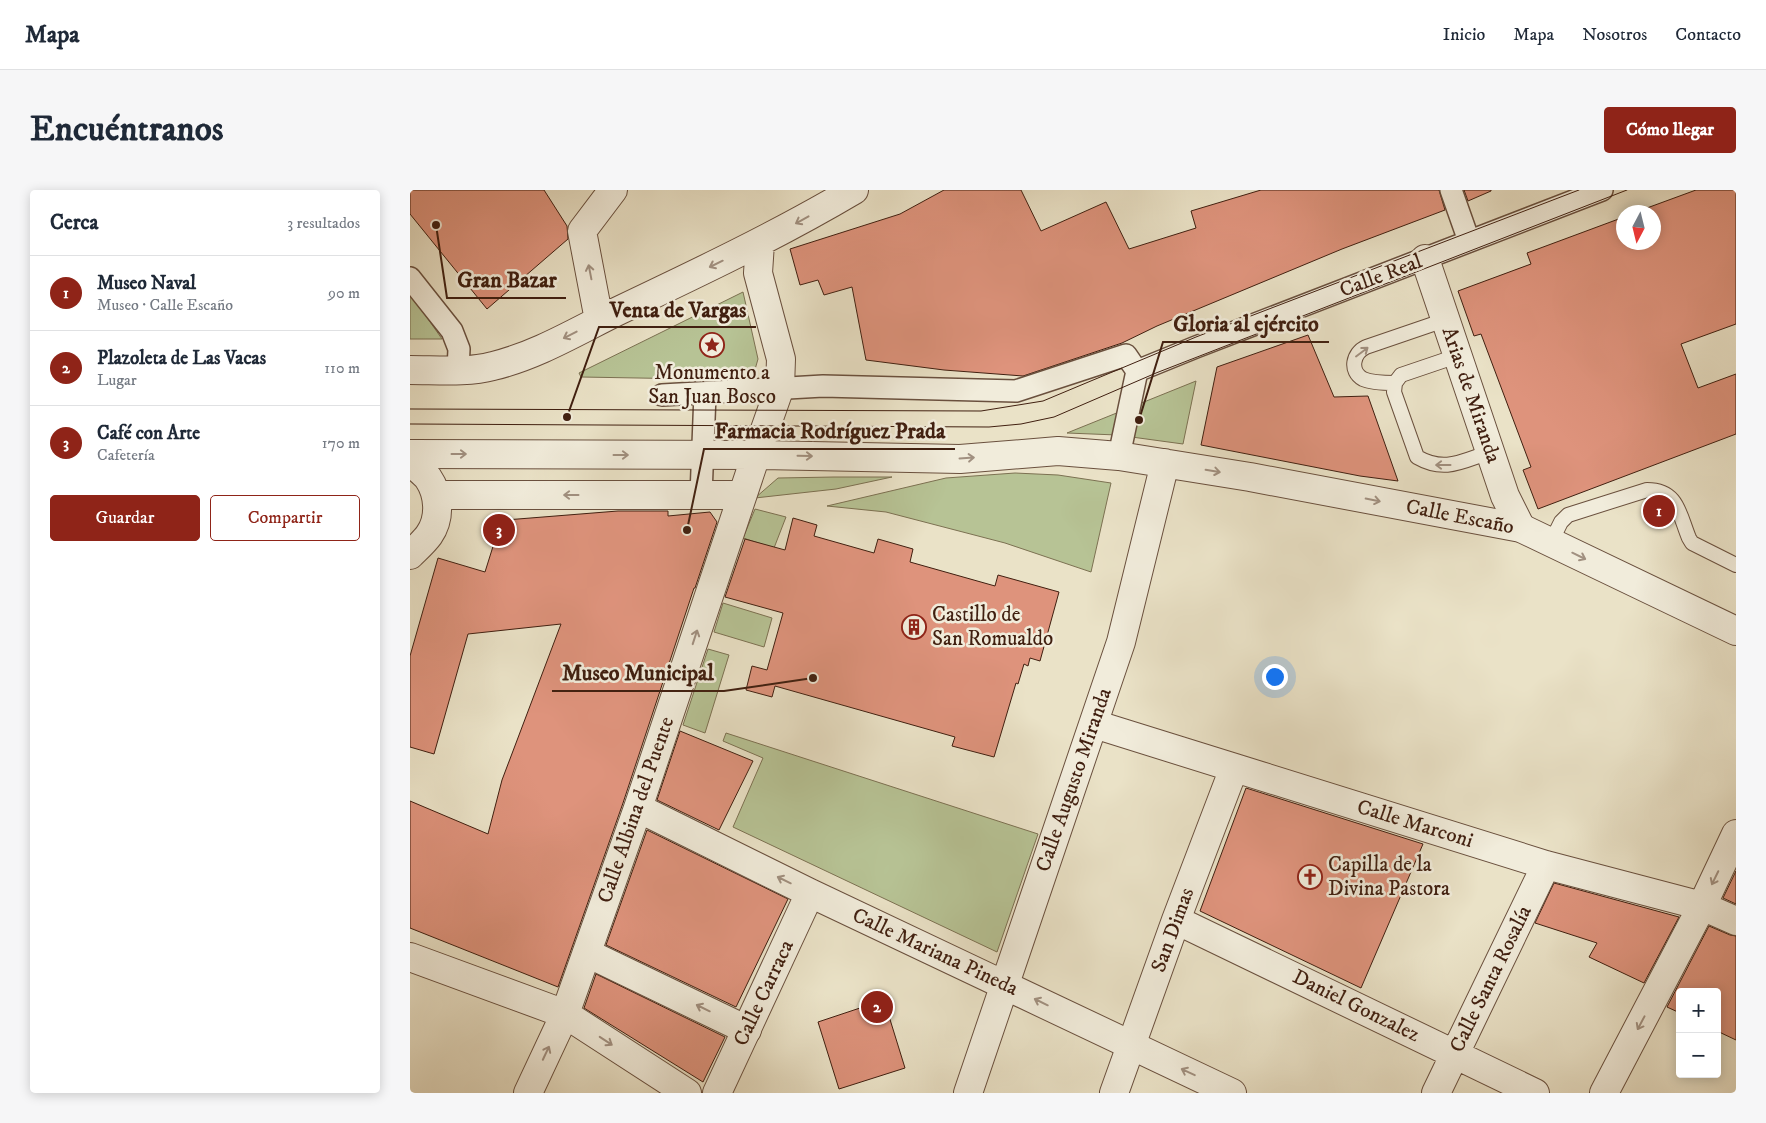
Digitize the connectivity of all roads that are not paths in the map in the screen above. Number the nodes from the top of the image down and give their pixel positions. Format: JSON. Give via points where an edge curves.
{"nodes":[{"id":1,"x":613,"y":190,"type":"edge"},
{"id":2,"x":1451,"y":190,"type":"edge"},
{"id":3,"x":1602,"y":190,"type":"edge"},
{"id":4,"x":848,"y":192,"type":"edge"},
{"id":5,"x":1469,"y":241,"type":"junction"},
{"id":6,"x":760,"y":243,"type":"junction"},
{"id":7,"x":1425,"y":260,"type":"junction"},
{"id":8,"x":410,"y":278,"type":"edge"},
{"id":9,"x":599,"y":320,"type":"junction"},
{"id":10,"x":1445,"y":320,"type":"junction"},
{"id":11,"x":1457,"y":356,"type":"junction"},
{"id":12,"x":410,"y":370,"type":"edge"},
{"id":13,"x":458,"y":370,"type":"junction"},
{"id":14,"x":1137,"y":371,"type":"junction"},
{"id":15,"x":1395,"y":383,"type":"junction"},
{"id":16,"x":780,"y":387,"type":"junction"},
{"id":17,"x":705,"y":394,"type":"junction"},
{"id":18,"x":662,"y":395,"type":"dead end"},
{"id":19,"x":1490,"y":452,"type":"junction"},
{"id":20,"x":410,"y":454,"type":"edge"},
{"id":21,"x":702,"y":455,"type":"junction"},
{"id":22,"x":756,"y":455,"type":"junction"},
{"id":23,"x":1119,"y":456,"type":"junction"},
{"id":24,"x":410,"y":462,"type":"edge"},
{"id":25,"x":1165,"y":463,"type":"junction"},
{"id":26,"x":436,"y":495,"type":"junction"},
{"id":27,"x":701,"y":495,"type":"junction"},
{"id":28,"x":742,"y":495,"type":"junction"},
{"id":29,"x":1521,"y":528,"type":"junction"},
{"id":30,"x":1551,"y":542,"type":"junction"},
{"id":31,"x":410,"y":555,"type":"edge"},
{"id":32,"x":1736,"y":565,"type":"edge"},
{"id":33,"x":1736,"y":631,"type":"edge"},
{"id":34,"x":1094,"y":724,"type":"junction"},
{"id":35,"x":1234,"y":768,"type":"junction"},
{"id":36,"x":638,"y":808,"type":"junction"},
{"id":37,"x":1736,"y":834,"type":"edge"},
{"id":38,"x":1546,"y":865,"type":"junction"},
{"id":39,"x":810,"y":893,"type":"junction"},
{"id":40,"x":1702,"y":906,"type":"junction"},
{"id":41,"x":1176,"y":920,"type":"junction"},
{"id":42,"x":1736,"y":921,"type":"edge"},
{"id":43,"x":587,"y":953,"type":"junction"},
{"id":44,"x":410,"y":957,"type":"edge"},
{"id":45,"x":1005,"y":984,"type":"junction"},
{"id":46,"x":565,"y":1014,"type":"junction"},
{"id":47,"x":747,"y":1030,"type":"junction"},
{"id":48,"x":1131,"y":1046,"type":"junction"},
{"id":49,"x":1454,"y":1054,"type":"junction"},
{"id":50,"x":528,"y":1093,"type":"edge"},
{"id":51,"x":687,"y":1093,"type":"edge"},
{"id":52,"x":717,"y":1093,"type":"edge"},
{"id":53,"x":968,"y":1093,"type":"edge"},
{"id":54,"x":1114,"y":1093,"type":"edge"},
{"id":55,"x":1232,"y":1093,"type":"edge"},
{"id":56,"x":1436,"y":1093,"type":"edge"},
{"id":57,"x":1535,"y":1093,"type":"edge"},
{"id":58,"x":1604,"y":1093,"type":"edge"}],
"edges":[{"from":9,"to":1,"type":"street","one_way":true,"via":[[582,231]]},
{"from":2,"to":5,"type":"street"},
{"from":3,"to":5,"type":"street","name":"Calle Real"},
{"from":4,"to":6,"type":"street","one_way":true},
{"from":5,"to":7,"type":"street","name":"Calle Real"},
{"from":6,"to":9,"type":"street","one_way":true},
{"from":6,"to":16,"type":"street","name":"Calle Albina del Puente","via":[[758,273],[781,359]]},
{"from":7,"to":10,"type":"street","name":"Arias de Miranda"},
{"from":7,"to":14,"type":"street","name":"Calle Real"},
{"from":8,"to":13,"type":"street","via":[[452,331],[459,349]]},
{"from":9,"to":13,"type":"street","one_way":true,"via":[[536,353],[492,367]]},
{"from":10,"to":11,"type":"street","name":"Arias de Miranda"},
{"from":15,"to":10,"type":"lane","one_way":true,"via":[[1369,381],[1360,376],[1354,368],[1355,357],[1366,348]]},
{"from":11,"to":15,"type":"lane","via":[[1401,375]]},
{"from":11,"to":19,"type":"street","name":"Arias de Miranda"},
{"from":12,"to":13,"type":"street"},
{"from":14,"to":16,"type":"street","via":[[1126,355],[1016,392]]},
{"from":14,"to":23,"type":"street"},
{"from":19,"to":15,"type":"lane","one_way":true,"via":[[1440,466],[1417,457],[1394,392]]},
{"from":16,"to":17,"type":"street"},
{"from":16,"to":22,"type":"street","name":"Calle Albina del Puente"},
{"from":17,"to":18,"type":"street"},
{"from":17,"to":21,"type":"street"},
{"from":19,"to":29,"type":"street","name":"Arias de Miranda","via":[[1505,496]]},
{"from":20,"to":21,"type":"street","name":"Calle Escaño","one_way":true},
{"from":21,"to":22,"type":"street","name":"Calle Escaño"},
{"from":21,"to":27,"type":"street"},
{"from":22,"to":23,"type":"street","name":"Calle Escaño","one_way":true,"via":[[960,459],[1058,451]]},
{"from":22,"to":28,"type":"street","name":"Calle Albina del Puente"},
{"from":23,"to":25,"type":"street","name":"Calle Escaño"},
{"from":24,"to":26,"type":"street","via":[[428,478]]},
{"from":25,"to":29,"type":"street","name":"Calle Escaño","one_way":true},
{"from":25,"to":34,"type":"street","name":"Calle Augusto Miranda","via":[[1121,642]]},
{"from":27,"to":26,"type":"street","one_way":true},
{"from":26,"to":31,"type":"street","via":[[436,520],[430,534]]},
{"from":27,"to":28,"type":"street"},
{"from":36,"to":28,"type":"street","name":"Calle Albina del Puente","one_way":true},
{"from":29,"to":30,"type":"street","name":"Calle Escaño"},
{"from":30,"to":32,"type":"lane","via":[[1568,515],[1655,490],[1663,492],[1675,503],[1692,543]]},
{"from":30,"to":33,"type":"street","name":"Calle Escaño","one_way":true},
{"from":34,"to":35,"type":"street","name":"Calle Marconi"},
{"from":34,"to":45,"type":"street","name":"Calle Augusto Miranda"},
{"from":35,"to":38,"type":"street","name":"Calle Marconi"},
{"from":35,"to":41,"type":"street","name":"San Dimas"},
{"from":39,"to":36,"type":"street","name":"Calle Mariana Pineda","one_way":true},
{"from":36,"to":43,"type":"street","name":"Calle Albina del Puente"},
{"from":37,"to":40,"type":"street","one_way":true},
{"from":38,"to":40,"type":"street","name":"Calle Marconi"},
{"from":38,"to":49,"type":"street","name":"Calle Santa Rosalía"},
{"from":39,"to":45,"type":"street","name":"Calle Mariana Pineda"},
{"from":39,"to":47,"type":"street","name":"Calle Carraca"},
{"from":40,"to":42,"type":"street","name":"Calle Marconi"},
{"from":40,"to":58,"type":"street","one_way":true},
{"from":41,"to":48,"type":"street","name":"San Dimas"},
{"from":41,"to":49,"type":"street","name":"Daniel Gonzalez"},
{"from":43,"to":46,"type":"street","name":"Calle Albina del Puente"},
{"from":47,"to":43,"type":"street","one_way":true},
{"from":44,"to":46,"type":"street"},
{"from":48,"to":45,"type":"street","name":"Calle Mariana Pineda","one_way":true},
{"from":45,"to":53,"type":"street","name":"Calle Augusto Miranda"},
{"from":50,"to":46,"type":"street","name":"Calle Albina del Puente","one_way":true},
{"from":46,"to":51,"type":"street","one_way":true},
{"from":47,"to":52,"type":"street","name":"Calle Carraca"},
{"from":48,"to":54,"type":"street","name":"San Dimas"},
{"from":55,"to":48,"type":"street","name":"Calle Mariana Pineda","one_way":true},
{"from":49,"to":56,"type":"street","name":"Calle Santa Rosalía"},
{"from":49,"to":57,"type":"street","name":"Daniel Gonzalez"}]}
